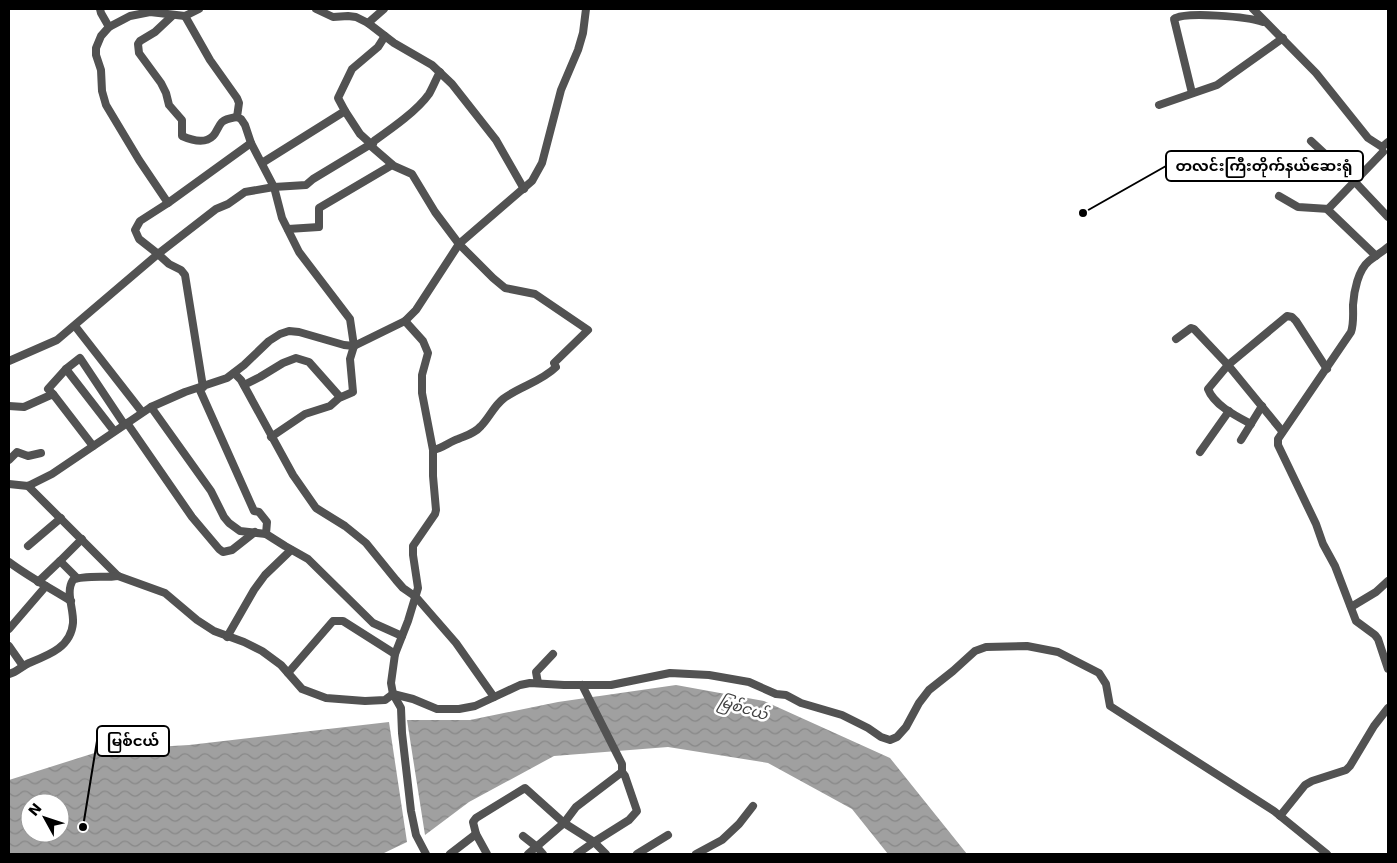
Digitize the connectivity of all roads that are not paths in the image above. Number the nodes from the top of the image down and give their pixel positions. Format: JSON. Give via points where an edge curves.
{"nodes":[{"id":1,"x":100,"y":9,"type":"edge"},
{"id":2,"x":199,"y":9,"type":"edge"},
{"id":3,"x":316,"y":9,"type":"edge"},
{"id":4,"x":384,"y":9,"type":"edge"},
{"id":5,"x":586,"y":9,"type":"edge"},
{"id":6,"x":1253,"y":9,"type":"edge"},
{"id":7,"x":172,"y":16,"type":"junction"},
{"id":8,"x":185,"y":16,"type":"junction"},
{"id":9,"x":1265,"y":22,"type":"junction"},
{"id":10,"x":368,"y":23,"type":"junction"},
{"id":11,"x":109,"y":27,"type":"junction"},
{"id":12,"x":385,"y":36,"type":"junction"},
{"id":13,"x":1283,"y":38,"type":"junction"},
{"id":14,"x":440,"y":72,"type":"junction"},
{"id":15,"x":1192,"y":93,"type":"junction"},
{"id":16,"x":1159,"y":105,"type":"dead end"},
{"id":17,"x":345,"y":111,"type":"junction"},
{"id":18,"x":238,"y":117,"type":"junction"},
{"id":19,"x":1311,"y":141,"type":"dead end"},
{"id":20,"x":251,"y":143,"type":"junction"},
{"id":21,"x":372,"y":144,"type":"junction"},
{"id":22,"x":1385,"y":150,"type":"edge"},
{"id":23,"x":262,"y":163,"type":"junction"},
{"id":24,"x":392,"y":164,"type":"junction"},
{"id":25,"x":1355,"y":182,"type":"junction"},
{"id":26,"x":274,"y":187,"type":"junction"},
{"id":27,"x":524,"y":189,"type":"junction"},
{"id":28,"x":1280,"y":196,"type":"dead end"},
{"id":29,"x":168,"y":203,"type":"junction"},
{"id":30,"x":1329,"y":209,"type":"junction"},
{"id":31,"x":1388,"y":217,"type":"edge"},
{"id":32,"x":288,"y":228,"type":"junction"},
{"id":33,"x":459,"y":244,"type":"junction"},
{"id":34,"x":1388,"y":248,"type":"edge"},
{"id":35,"x":158,"y":254,"type":"junction"},
{"id":36,"x":1376,"y":256,"type":"junction"},
{"id":37,"x":405,"y":321,"type":"junction"},
{"id":38,"x":75,"y":326,"type":"junction"},
{"id":39,"x":1176,"y":339,"type":"dead end"},
{"id":40,"x":354,"y":346,"type":"junction"},
{"id":41,"x":9,"y":361,"type":"edge"},
{"id":42,"x":1228,"y":365,"type":"junction"},
{"id":43,"x":66,"y":369,"type":"junction"},
{"id":44,"x":1326,"y":369,"type":"junction"},
{"id":45,"x":234,"y":373,"type":"junction"},
{"id":46,"x":244,"y":385,"type":"junction"},
{"id":47,"x":201,"y":387,"type":"junction"},
{"id":48,"x":53,"y":394,"type":"junction"},
{"id":49,"x":340,"y":397,"type":"junction"},
{"id":50,"x":9,"y":406,"type":"edge"},
{"id":51,"x":1262,"y":406,"type":"junction"},
{"id":52,"x":151,"y":407,"type":"junction"},
{"id":53,"x":1229,"y":411,"type":"junction"},
{"id":54,"x":142,"y":412,"type":"junction"},
{"id":55,"x":125,"y":423,"type":"junction"},
{"id":56,"x":1251,"y":424,"type":"junction"},
{"id":57,"x":114,"y":431,"type":"junction"},
{"id":58,"x":1282,"y":431,"type":"junction"},
{"id":59,"x":271,"y":437,"type":"junction"},
{"id":60,"x":1241,"y":440,"type":"dead end"},
{"id":61,"x":92,"y":446,"type":"junction"},
{"id":62,"x":433,"y":450,"type":"junction"},
{"id":63,"x":1200,"y":452,"type":"dead end"},
{"id":64,"x":41,"y":453,"type":"dead end"},
{"id":65,"x":9,"y":458,"type":"edge"},
{"id":66,"x":9,"y":484,"type":"edge"},
{"id":67,"x":28,"y":486,"type":"junction"},
{"id":68,"x":61,"y":518,"type":"junction"},
{"id":69,"x":255,"y":532,"type":"junction"},
{"id":70,"x":266,"y":534,"type":"junction"},
{"id":71,"x":82,"y":539,"type":"junction"},
{"id":72,"x":28,"y":546,"type":"dead end"},
{"id":73,"x":292,"y":550,"type":"junction"},
{"id":74,"x":60,"y":561,"type":"junction"},
{"id":75,"x":9,"y":562,"type":"edge"},
{"id":76,"x":118,"y":576,"type":"junction"},
{"id":77,"x":77,"y":578,"type":"junction"},
{"id":78,"x":1388,"y":581,"type":"edge"},
{"id":79,"x":38,"y":582,"type":"junction"},
{"id":80,"x":46,"y":586,"type":"junction"},
{"id":81,"x":416,"y":596,"type":"junction"},
{"id":82,"x":71,"y":601,"type":"junction"},
{"id":83,"x":1351,"y":607,"type":"junction"},
{"id":84,"x":9,"y":628,"type":"edge"},
{"id":85,"x":402,"y":636,"type":"junction"},
{"id":86,"x":227,"y":637,"type":"junction"},
{"id":87,"x":9,"y":646,"type":"edge"},
{"id":88,"x":394,"y":654,"type":"junction"},
{"id":89,"x":553,"y":654,"type":"dead end"},
{"id":90,"x":23,"y":666,"type":"junction"},
{"id":91,"x":1388,"y":669,"type":"edge"},
{"id":92,"x":288,"y":673,"type":"junction"},
{"id":93,"x":9,"y":674,"type":"edge"},
{"id":94,"x":538,"y":683,"type":"junction"},
{"id":95,"x":582,"y":685,"type":"junction"},
{"id":96,"x":393,"y":694,"type":"junction"},
{"id":97,"x":494,"y":697,"type":"junction"},
{"id":98,"x":1388,"y":708,"type":"edge"},
{"id":99,"x":622,"y":768,"type":"junction"},
{"id":100,"x":754,"y":806,"type":"dead end"},
{"id":101,"x":1280,"y":816,"type":"junction"},
{"id":102,"x":564,"y":823,"type":"junction"},
{"id":103,"x":476,"y":834,"type":"junction"},
{"id":104,"x":668,"y":835,"type":"dead end"},
{"id":105,"x":522,"y":836,"type":"dead end"},
{"id":106,"x":594,"y":842,"type":"junction"},
{"id":107,"x":537,"y":847,"type":"junction"},
{"id":108,"x":424,"y":851,"type":"edge"},
{"id":109,"x":450,"y":854,"type":"edge"},
{"id":110,"x":487,"y":854,"type":"edge"},
{"id":111,"x":528,"y":854,"type":"edge"},
{"id":112,"x":543,"y":854,"type":"edge"},
{"id":113,"x":577,"y":854,"type":"edge"},
{"id":114,"x":606,"y":854,"type":"edge"},
{"id":115,"x":636,"y":854,"type":"edge"},
{"id":116,"x":696,"y":854,"type":"edge"},
{"id":117,"x":1327,"y":854,"type":"edge"}],
"edges":[{"from":1,"to":11,"type":"street"},
{"from":2,"to":8,"type":"street"},
{"from":3,"to":10,"type":"street","via":[[333,17],[356,17]]},
{"from":4,"to":10,"type":"street"},
{"from":5,"to":27,"type":"street","via":[[583,33],[561,90],[542,163]]},
{"from":6,"to":9,"type":"street"},
{"from":7,"to":8,"type":"street"},
{"from":7,"to":11,"type":"street","via":[[150,12],[130,16]]},
{"from":7,"to":18,"type":"street","via":[[140,41],[138,48],[166,93],[169,105],[182,120],[182,136],[206,140],[222,122]]},
{"from":8,"to":18,"type":"street","via":[[237,98]]},
{"from":9,"to":13,"type":"street"},
{"from":9,"to":15,"type":"street","via":[[1244,17],[1181,16],[1174,19]]},
{"from":10,"to":12,"type":"street"},
{"from":11,"to":29,"type":"street","via":[[96,48],[106,105]]},
{"from":12,"to":14,"type":"street"},
{"from":12,"to":17,"type":"street","via":[[378,47],[352,69],[338,98]]},
{"from":13,"to":15,"type":"street","via":[[1216,85]]},
{"from":13,"to":22,"type":"street","via":[[1368,138]]},
{"from":14,"to":21,"type":"street","via":[[423,101]]},
{"from":14,"to":27,"type":"street","via":[[496,140]]},
{"from":15,"to":16,"type":"street"},
{"from":17,"to":21,"type":"street","via":[[360,134]]},
{"from":17,"to":23,"type":"street"},
{"from":18,"to":20,"type":"street","via":[[245,125]]},
{"from":19,"to":25,"type":"street"},
{"from":20,"to":23,"type":"street"},
{"from":20,"to":29,"type":"street"},
{"from":21,"to":24,"type":"street"},
{"from":21,"to":26,"type":"street","via":[[306,185]]},
{"from":22,"to":25,"type":"street"},
{"from":23,"to":26,"type":"street"},
{"from":24,"to":32,"type":"street","via":[[319,208],[320,227]]},
{"from":24,"to":33,"type":"street","via":[[412,174]]},
{"from":25,"to":30,"type":"street"},
{"from":25,"to":31,"type":"street"},
{"from":26,"to":32,"type":"street"},
{"from":26,"to":35,"type":"street","via":[[240,194]]},
{"from":27,"to":33,"type":"street"},
{"from":28,"to":30,"type":"street","via":[[1298,207]]},
{"from":29,"to":35,"type":"street","via":[[140,222],[135,230],[139,239]]},
{"from":30,"to":36,"type":"street"},
{"from":32,"to":40,"type":"street","via":[[304,259],[350,319]]},
{"from":33,"to":37,"type":"street","via":[[416,310]]},
{"from":33,"to":62,"type":"street","via":[[505,288],[535,294],[588,330],[554,363],[556,367],[547,376],[501,400],[471,435]]},
{"from":34,"to":36,"type":"street"},
{"from":35,"to":38,"type":"street"},
{"from":35,"to":47,"type":"street","via":[[185,275]]},
{"from":36,"to":44,"type":"street","via":[[1362,270],[1356,286],[1352,328]]},
{"from":37,"to":40,"type":"street"},
{"from":37,"to":62,"type":"street","via":[[423,341],[428,353],[422,375],[422,393]]},
{"from":38,"to":41,"type":"street","via":[[57,340]]},
{"from":38,"to":54,"type":"street"},
{"from":39,"to":42,"type":"street","via":[[1192,328]]},
{"from":40,"to":45,"type":"street","via":[[289,331],[269,341]]},
{"from":40,"to":49,"type":"street","via":[[350,359],[353,392]]},
{"from":42,"to":44,"type":"street","via":[[1290,316]]},
{"from":42,"to":51,"type":"street"},
{"from":42,"to":53,"type":"street","via":[[1208,389],[1210,395]]},
{"from":43,"to":48,"type":"street","via":[[48,389]]},
{"from":43,"to":55,"type":"street","via":[[80,358]]},
{"from":43,"to":57,"type":"street"},
{"from":44,"to":58,"type":"street"},
{"from":45,"to":46,"type":"street"},
{"from":45,"to":47,"type":"street"},
{"from":46,"to":49,"type":"street","via":[[296,358],[309,362]]},
{"from":46,"to":59,"type":"street"},
{"from":47,"to":52,"type":"street"},
{"from":47,"to":70,"type":"street","via":[[254,511],[268,522]]},
{"from":48,"to":50,"type":"street","via":[[24,407]]},
{"from":48,"to":61,"type":"street"},
{"from":49,"to":59,"type":"street","via":[[330,406],[305,414]]},
{"from":51,"to":56,"type":"street"},
{"from":51,"to":58,"type":"street"},
{"from":52,"to":54,"type":"street"},
{"from":52,"to":69,"type":"street","via":[[211,491],[224,517],[240,531]]},
{"from":53,"to":56,"type":"street"},
{"from":53,"to":63,"type":"street"},
{"from":54,"to":55,"type":"street"},
{"from":55,"to":57,"type":"street"},
{"from":55,"to":69,"type":"street","via":[[192,518],[221,551],[232,550]]},
{"from":56,"to":60,"type":"street"},
{"from":57,"to":61,"type":"street"},
{"from":58,"to":83,"type":"street","via":[[1278,445],[1336,566]]},
{"from":59,"to":81,"type":"street","via":[[316,508],[366,543],[403,588]]},
{"from":61,"to":67,"type":"street","via":[[52,474]]},
{"from":62,"to":81,"type":"street","via":[[436,510],[413,546]]},
{"from":64,"to":65,"type":"street","via":[[28,456],[17,452]]},
{"from":66,"to":67,"type":"street"},
{"from":67,"to":68,"type":"street"},
{"from":68,"to":71,"type":"street"},
{"from":68,"to":72,"type":"street"},
{"from":69,"to":70,"type":"street"},
{"from":70,"to":73,"type":"street"},
{"from":71,"to":74,"type":"street"},
{"from":71,"to":76,"type":"street"},
{"from":73,"to":85,"type":"street","via":[[308,559],[373,623]]},
{"from":73,"to":86,"type":"street","via":[[265,575]]},
{"from":74,"to":77,"type":"street"},
{"from":74,"to":79,"type":"street"},
{"from":75,"to":79,"type":"street"},
{"from":76,"to":77,"type":"street"},
{"from":76,"to":86,"type":"street","via":[[165,594],[205,626]]},
{"from":77,"to":82,"type":"street","via":[[71,583]]},
{"from":78,"to":83,"type":"street"},
{"from":79,"to":80,"type":"street"},
{"from":80,"to":82,"type":"street"},
{"from":80,"to":84,"type":"street"},
{"from":81,"to":85,"type":"street"},
{"from":81,"to":97,"type":"street","via":[[456,643]]},
{"from":82,"to":90,"type":"street","via":[[73,622],[65,644]]},
{"from":83,"to":91,"type":"street","via":[[1356,621],[1378,639]]},
{"from":85,"to":88,"type":"street"},
{"from":86,"to":92,"type":"street","via":[[262,651]]},
{"from":87,"to":90,"type":"street"},
{"from":88,"to":92,"type":"street","via":[[343,621],[336,620]]},
{"from":88,"to":96,"type":"street"},
{"from":89,"to":94,"type":"street","via":[[536,672]]},
{"from":90,"to":93,"type":"street"},
{"from":92,"to":96,"type":"street","via":[[302,689],[326,698],[376,701],[385,700]]},
{"from":94,"to":95,"type":"street"},
{"from":94,"to":97,"type":"street","via":[[520,685]]},
{"from":95,"to":99,"type":"street"},
{"from":95,"to":101,"type":"street","via":[[611,685],[678,672],[730,678],[842,715],[890,740],[906,727],[929,690],[974,651],[994,646],[1050,650],[1099,673],[1106,684],[1110,706]]},
{"from":96,"to":97,"type":"street","via":[[437,709],[450,710],[475,706]]},
{"from":96,"to":108,"type":"street","via":[[401,708],[411,811],[416,835]]},
{"from":98,"to":101,"type":"street","via":[[1346,770],[1306,785]]},
{"from":99,"to":102,"type":"street","via":[[576,807]]},
{"from":99,"to":106,"type":"street","via":[[637,811],[630,820]]},
{"from":100,"to":116,"type":"street","via":[[722,840]]},
{"from":101,"to":117,"type":"street"},
{"from":102,"to":103,"type":"street","via":[[525,788],[476,818],[473,822]]},
{"from":102,"to":106,"type":"street"},
{"from":102,"to":107,"type":"street"},
{"from":103,"to":109,"type":"street"},
{"from":103,"to":110,"type":"street"},
{"from":104,"to":115,"type":"street"},
{"from":105,"to":107,"type":"street"},
{"from":106,"to":113,"type":"street"},
{"from":106,"to":114,"type":"street"},
{"from":107,"to":111,"type":"street"},
{"from":107,"to":112,"type":"street"}]}
